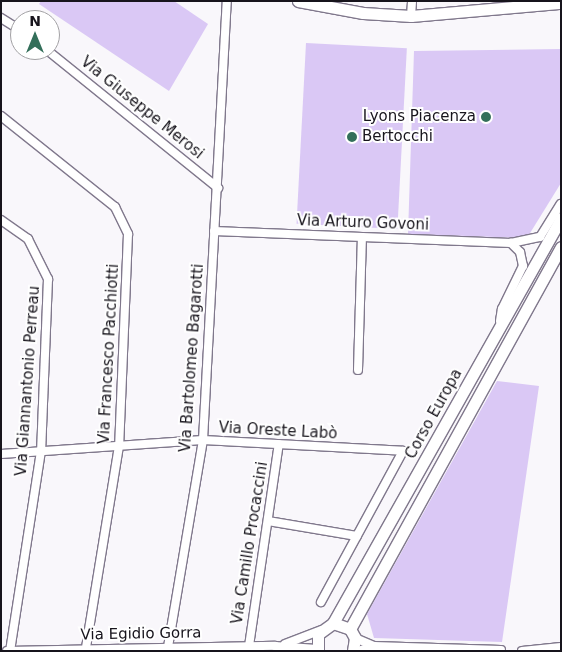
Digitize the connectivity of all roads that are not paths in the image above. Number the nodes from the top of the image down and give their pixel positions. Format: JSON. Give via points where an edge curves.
{"nodes":[{"id":1,"x":227,"y":1,"type":"edge"},
{"id":2,"x":298,"y":1,"type":"edge"},
{"id":3,"x":412,"y":1,"type":"edge"},
{"id":4,"x":561,"y":5,"type":"edge"},
{"id":5,"x":411,"y":16,"type":"junction"},
{"id":6,"x":59,"y":60,"type":"edge"},
{"id":7,"x":1,"y":116,"type":"edge"},
{"id":8,"x":218,"y":188,"type":"junction"},
{"id":9,"x":561,"y":204,"type":"edge"},
{"id":10,"x":561,"y":218,"type":"edge"},
{"id":11,"x":1,"y":220,"type":"edge"},
{"id":12,"x":214,"y":231,"type":"junction"},
{"id":13,"x":362,"y":237,"type":"junction"},
{"id":14,"x":511,"y":243,"type":"junction"},
{"id":15,"x":561,"y":246,"type":"edge"},
{"id":16,"x":499,"y":328,"type":"junction"},
{"id":17,"x":358,"y":370,"type":"dead end"},
{"id":18,"x":203,"y":440,"type":"junction"},
{"id":19,"x":279,"y":444,"type":"junction"},
{"id":20,"x":119,"y":446,"type":"junction"},
{"id":21,"x":41,"y":451,"type":"junction"},
{"id":22,"x":1,"y":454,"type":"edge"},
{"id":23,"x":268,"y":521,"type":"junction"},
{"id":24,"x":357,"y":536,"type":"junction"},
{"id":25,"x":321,"y":602,"type":"dead end"},
{"id":26,"x":333,"y":623,"type":"junction"},
{"id":27,"x":321,"y":630,"type":"junction"},
{"id":28,"x":352,"y":634,"type":"junction"},
{"id":29,"x":249,"y":646,"type":"junction"},
{"id":30,"x":276,"y":646,"type":"junction"},
{"id":31,"x":374,"y":646,"type":"junction"},
{"id":32,"x":168,"y":647,"type":"junction"},
{"id":33,"x":561,"y":647,"type":"edge"},
{"id":34,"x":86,"y":648,"type":"junction"},
{"id":35,"x":446,"y":649,"type":"junction"},
{"id":36,"x":318,"y":650,"type":"edge"},
{"id":37,"x":502,"y":650,"type":"edge"},
{"id":38,"x":9,"y":651,"type":"edge"},
{"id":39,"x":354,"y":651,"type":"edge"},
{"id":40,"x":358,"y":651,"type":"edge"},
{"id":41,"x":456,"y":651,"type":"edge"},
{"id":42,"x":522,"y":651,"type":"edge"}],
"edges":[{"from":1,"to":8,"type":"street"},
{"from":2,"to":5,"type":"main road","via":[[363,13]]},
{"from":3,"to":5,"type":"street"},
{"from":4,"to":5,"type":"main road"},
{"from":6,"to":8,"type":"street","name":"Via Giuseppe Merosi"},
{"from":7,"to":20,"type":"street","name":"Via Francesco Pacchiotti","via":[[115,207],[128,234]]},
{"from":8,"to":12,"type":"street","name":"Via Bartolomeo Bagarotti"},
{"from":9,"to":14,"type":"street","name":"Via Arturo Govoni","via":[[540,237]]},
{"from":10,"to":16,"type":"main road","name":"Corso Europa"},
{"from":11,"to":21,"type":"street","name":"Via Giannantonio Perreau","via":[[28,239],[48,279]]},
{"from":12,"to":13,"type":"street","name":"Via Arturo Govoni"},
{"from":12,"to":18,"type":"street","name":"Via Bartolomeo Bagarotti"},
{"from":13,"to":14,"type":"street","name":"Via Arturo Govoni"},
{"from":13,"to":17,"type":"street"},
{"from":14,"to":16,"type":"street","via":[[520,252],[523,266],[502,309]]},
{"from":15,"to":28,"type":"main road","name":"Corso Europa"},
{"from":16,"to":26,"type":"main road","name":"Corso Europa"},
{"from":18,"to":19,"type":"street","name":"Via Oreste Labò"},
{"from":18,"to":20,"type":"street","name":"Via Oreste Labò"},
{"from":18,"to":32,"type":"street","name":"Via Bartolomeo Bagarotti"},
{"from":19,"to":23,"type":"street","name":"Via Camillo Procaccini"},
{"from":19,"to":24,"type":"street","name":"Via Oreste Labò","via":[[403,451]]},
{"from":20,"to":21,"type":"street","name":"Via Oreste Labò"},
{"from":20,"to":34,"type":"street","name":"Via Francesco Pacchiotti"},
{"from":21,"to":22,"type":"street","name":"Via Oreste Labò"},
{"from":21,"to":38,"type":"street","name":"Via Giannantonio Perreau"},
{"from":23,"to":24,"type":"street"},
{"from":23,"to":29,"type":"street","name":"Via Camillo Procaccini"},
{"from":24,"to":25,"type":"street"},
{"from":26,"to":27,"type":"main road"},
{"from":26,"to":28,"type":"main road"},
{"from":27,"to":30,"type":"street","name":"Via Egidio Gorra","via":[[306,638]]},
{"from":27,"to":36,"type":"main road","via":[[316,639]]},
{"from":28,"to":31,"type":"street"},
{"from":28,"to":39,"type":"main road","name":"Corso Europa"},
{"from":29,"to":30,"type":"street","name":"Via Egidio Gorra"},
{"from":29,"to":32,"type":"street","name":"Via Egidio Gorra"},
{"from":30,"to":36,"type":"street","name":"Via Egidio Gorra"},
{"from":31,"to":35,"type":"street"},
{"from":31,"to":40,"type":"street"},
{"from":32,"to":34,"type":"street","name":"Via Egidio Gorra"},
{"from":33,"to":42,"type":"street"},
{"from":34,"to":38,"type":"street","name":"Via Egidio Gorra"},
{"from":35,"to":37,"type":"street"},
{"from":35,"to":41,"type":"street"}]}
